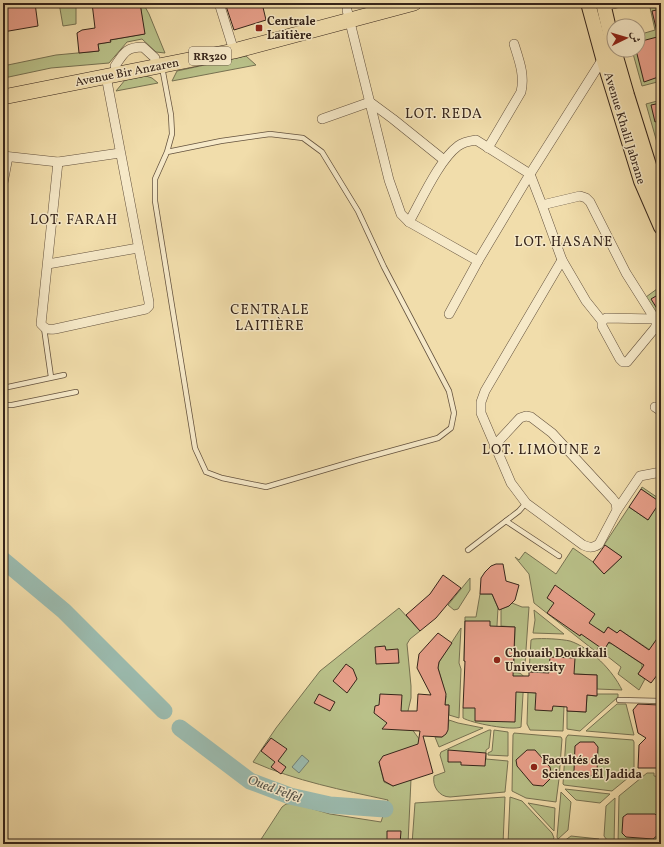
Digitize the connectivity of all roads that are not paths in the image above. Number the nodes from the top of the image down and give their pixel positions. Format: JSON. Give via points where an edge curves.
{"nodes":[{"id":1,"x":219,"y":3,"type":"edge"},
{"id":2,"x":374,"y":3,"type":"edge"},
{"id":3,"x":414,"y":3,"type":"edge"},
{"id":4,"x":588,"y":3,"type":"edge"},
{"id":5,"x":608,"y":4,"type":"edge"},
{"id":6,"x":348,"y":15,"type":"junction"},
{"id":7,"x":610,"y":18,"type":"edge"},
{"id":8,"x":514,"y":44,"type":"dead end"},
{"id":9,"x":233,"y":47,"type":"junction"},
{"id":10,"x":606,"y":54,"type":"edge"},
{"id":11,"x":603,"y":58,"type":"junction"},
{"id":12,"x":616,"y":58,"type":"edge"},
{"id":13,"x":158,"y":61,"type":"junction"},
{"id":14,"x":111,"y":71,"type":"junction"},
{"id":15,"x":3,"y":87,"type":"edge"},
{"id":16,"x":3,"y":97,"type":"edge"},
{"id":17,"x":370,"y":102,"type":"junction"},
{"id":18,"x":322,"y":119,"type":"dead end"},
{"id":19,"x":488,"y":148,"type":"junction"},
{"id":20,"x":167,"y":152,"type":"junction"},
{"id":21,"x":120,"y":153,"type":"junction"},
{"id":22,"x":5,"y":157,"type":"edge"},
{"id":23,"x":444,"y":160,"type":"junction"},
{"id":24,"x":58,"y":162,"type":"junction"},
{"id":25,"x":645,"y":173,"type":"junction"},
{"id":26,"x":530,"y":174,"type":"junction"},
{"id":27,"x":3,"y":183,"type":"edge"},
{"id":28,"x":661,"y":196,"type":"edge"},
{"id":29,"x":542,"y":205,"type":"junction"},
{"id":30,"x":409,"y":222,"type":"junction"},
{"id":31,"x":661,"y":227,"type":"edge"},
{"id":32,"x":138,"y":248,"type":"junction"},
{"id":33,"x":562,"y":260,"type":"junction"},
{"id":34,"x":478,"y":261,"type":"junction"},
{"id":35,"x":48,"y":264,"type":"junction"},
{"id":36,"x":449,"y":314,"type":"dead end"},
{"id":37,"x":655,"y":319,"type":"junction"},
{"id":38,"x":602,"y":321,"type":"junction"},
{"id":39,"x":44,"y":328,"type":"junction"},
{"id":40,"x":64,"y":375,"type":"dead end"},
{"id":41,"x":51,"y":377,"type":"junction"},
{"id":42,"x":3,"y":389,"type":"edge"},
{"id":43,"x":76,"y":392,"type":"dead end"},
{"id":44,"x":3,"y":405,"type":"edge"},
{"id":45,"x":494,"y":446,"type":"junction"},
{"id":46,"x":661,"y":472,"type":"edge"},
{"id":47,"x":526,"y":503,"type":"junction"},
{"id":48,"x":617,"y":510,"type":"junction"},
{"id":49,"x":506,"y":521,"type":"junction"},
{"id":50,"x":468,"y":550,"type":"dead end"},
{"id":51,"x":559,"y":556,"type":"dead end"},
{"id":52,"x":619,"y":700,"type":"dead end"},
{"id":53,"x":661,"y":701,"type":"edge"}],
"edges":[{"from":1,"to":9,"type":"street"},
{"from":2,"to":6,"type":"highway","name":"Avenue Bir Anzaren","number":"RR320"},
{"from":3,"to":6,"type":"highway","name":"Avenue Bir Anzaren","number":"RR320"},
{"from":4,"to":11,"type":"main road","name":"Avenue Khalil Jabrane"},
{"from":5,"to":7,"type":"main road","name":"Avenue Khalil Jabrane"},
{"from":6,"to":9,"type":"highway","name":"Avenue Bir Anzaren","number":"RR320"},
{"from":6,"to":17,"type":"street"},
{"from":8,"to":19,"type":"street","via":[[522,71],[521,92]]},
{"from":9,"to":13,"type":"highway","name":"Avenue Bir Anzaren","number":"RR320"},
{"from":10,"to":11,"type":"street"},
{"from":11,"to":25,"type":"main road","name":"Avenue Khalil Jabrane"},
{"from":11,"to":26,"type":"street"},
{"from":12,"to":25,"type":"main road","name":"Avenue Khalil Jabrane"},
{"from":13,"to":14,"type":"highway","name":"Avenue Bir Anzaren","number":"RR320"},
{"from":13,"to":20,"type":"lane","via":[[171,115],[172,134]]},
{"from":14,"to":15,"type":"highway","name":"Avenue Bir Anzaren","number":"RR320"},
{"from":14,"to":16,"type":"highway","name":"Avenue Bir Anzaren","number":"RR320"},
{"from":14,"to":21,"type":"street"},
{"from":17,"to":18,"type":"street"},
{"from":17,"to":23,"type":"street"},
{"from":17,"to":30,"type":"street","via":[[396,202],[401,214]]},
{"from":19,"to":23,"type":"street","via":[[476,140],[469,141],[458,146]]},
{"from":19,"to":26,"type":"street"},
{"from":20,"to":20,"type":"lane","via":[[155,179],[155,201],[195,448],[206,472],[266,487],[438,438],[451,428],[454,413],[449,391],[384,267],[358,211],[322,152],[303,138],[270,134]]},
{"from":21,"to":24,"type":"street"},
{"from":21,"to":32,"type":"street"},
{"from":22,"to":24,"type":"street"},
{"from":22,"to":27,"type":"street"},
{"from":23,"to":30,"type":"street"},
{"from":24,"to":35,"type":"street"},
{"from":25,"to":28,"type":"main road","name":"Avenue Khalil Jabrane"},
{"from":25,"to":31,"type":"main road","name":"Avenue Khalil Jabrane","via":[[656,218]]},
{"from":26,"to":29,"type":"street"},
{"from":26,"to":34,"type":"street"},
{"from":29,"to":33,"type":"street"},
{"from":29,"to":37,"type":"street","via":[[580,196],[590,202],[626,273]]},
{"from":30,"to":34,"type":"street"},
{"from":32,"to":35,"type":"street"},
{"from":32,"to":39,"type":"street","via":[[149,306],[55,329]]},
{"from":33,"to":38,"type":"street","via":[[586,301]]},
{"from":33,"to":45,"type":"street","via":[[485,391],[481,413]]},
{"from":34,"to":36,"type":"street"},
{"from":35,"to":39,"type":"street","via":[[41,318]]},
{"from":37,"to":38,"type":"street","via":[[606,318]]},
{"from":37,"to":38,"type":"street","via":[[655,328],[627,362],[620,359],[602,326]]},
{"from":39,"to":41,"type":"lane"},
{"from":40,"to":41,"type":"lane"},
{"from":41,"to":42,"type":"lane"},
{"from":43,"to":44,"type":"lane"},
{"from":45,"to":47,"type":"street","via":[[511,483]]},
{"from":45,"to":48,"type":"street","via":[[520,418],[531,417],[552,433],[612,498]]},
{"from":46,"to":48,"type":"street","via":[[640,476]]},
{"from":47,"to":48,"type":"street","via":[[589,547],[599,544]]},
{"from":47,"to":49,"type":"lane"},
{"from":49,"to":50,"type":"lane"},
{"from":49,"to":51,"type":"lane"},
{"from":52,"to":53,"type":"lane"}]}
